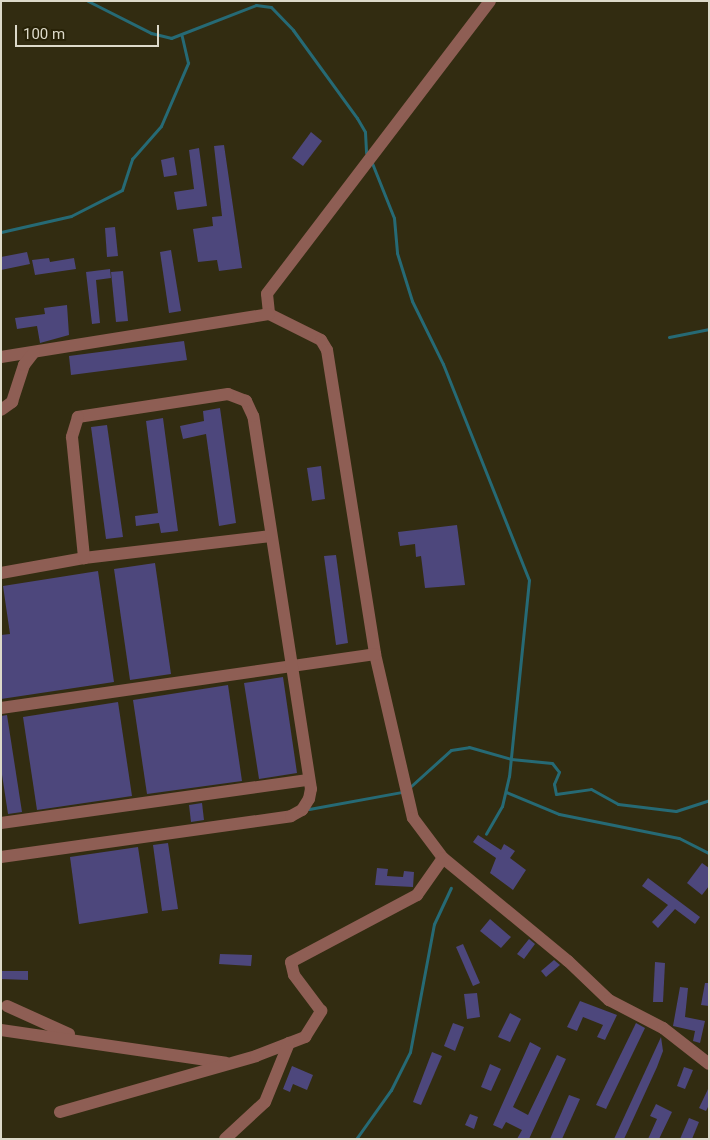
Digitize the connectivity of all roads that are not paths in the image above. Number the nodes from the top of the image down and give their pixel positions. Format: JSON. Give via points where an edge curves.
{"nodes":[{"id":1,"x":490,"y":1,"type":"edge"},
{"id":2,"x":269,"y":314,"type":"junction"},
{"id":3,"x":34,"y":352,"type":"junction"},
{"id":4,"x":1,"y":357,"type":"edge"},
{"id":5,"x":1,"y":410,"type":"edge"},
{"id":6,"x":270,"y":536,"type":"junction"},
{"id":7,"x":84,"y":558,"type":"junction"},
{"id":8,"x":1,"y":573,"type":"edge"},
{"id":9,"x":376,"y":654,"type":"junction"},
{"id":10,"x":290,"y":667,"type":"junction"},
{"id":11,"x":1,"y":708,"type":"edge"},
{"id":12,"x":308,"y":780,"type":"junction"},
{"id":13,"x":1,"y":823,"type":"edge"},
{"id":14,"x":1,"y":858,"type":"edge"},
{"id":15,"x":443,"y":858,"type":"junction"},
{"id":16,"x":8,"y":1006,"type":"dead end"},
{"id":17,"x":1,"y":1030,"type":"edge"},
{"id":18,"x":83,"y":1040,"type":"junction"},
{"id":19,"x":289,"y":1044,"type":"junction"},
{"id":20,"x":230,"y":1063,"type":"junction"},
{"id":21,"x":709,"y":1064,"type":"edge"},
{"id":22,"x":60,"y":1112,"type":"dead end"},
{"id":23,"x":225,"y":1139,"type":"edge"}],
"edges":[{"from":1,"to":2,"type":"street","via":[[267,294]]},
{"from":2,"to":3,"type":"street"},
{"from":2,"to":9,"type":"street","via":[[321,340],[327,350]]},
{"from":3,"to":4,"type":"street"},
{"from":3,"to":5,"type":"street","via":[[24,365],[12,402]]},
{"from":6,"to":7,"type":"street"},
{"from":6,"to":7,"type":"street","via":[[253,416],[246,401],[228,394],[78,417],[72,437]]},
{"from":6,"to":10,"type":"street"},
{"from":7,"to":8,"type":"street"},
{"from":9,"to":10,"type":"street"},
{"from":9,"to":15,"type":"street","via":[[413,818]]},
{"from":10,"to":11,"type":"street"},
{"from":10,"to":12,"type":"street"},
{"from":12,"to":13,"type":"street"},
{"from":12,"to":14,"type":"street","via":[[309,798],[302,810],[291,816]]},
{"from":15,"to":19,"type":"street","via":[[417,895],[291,962],[294,975],[321,1011],[312,1030]]},
{"from":15,"to":21,"type":"street","via":[[568,961],[609,1000],[663,1028]]},
{"from":16,"to":18,"type":"street"},
{"from":17,"to":18,"type":"street"},
{"from":18,"to":20,"type":"street"},
{"from":19,"to":20,"type":"street"},
{"from":19,"to":23,"type":"street","via":[[265,1102]]},
{"from":20,"to":22,"type":"street"}]}
